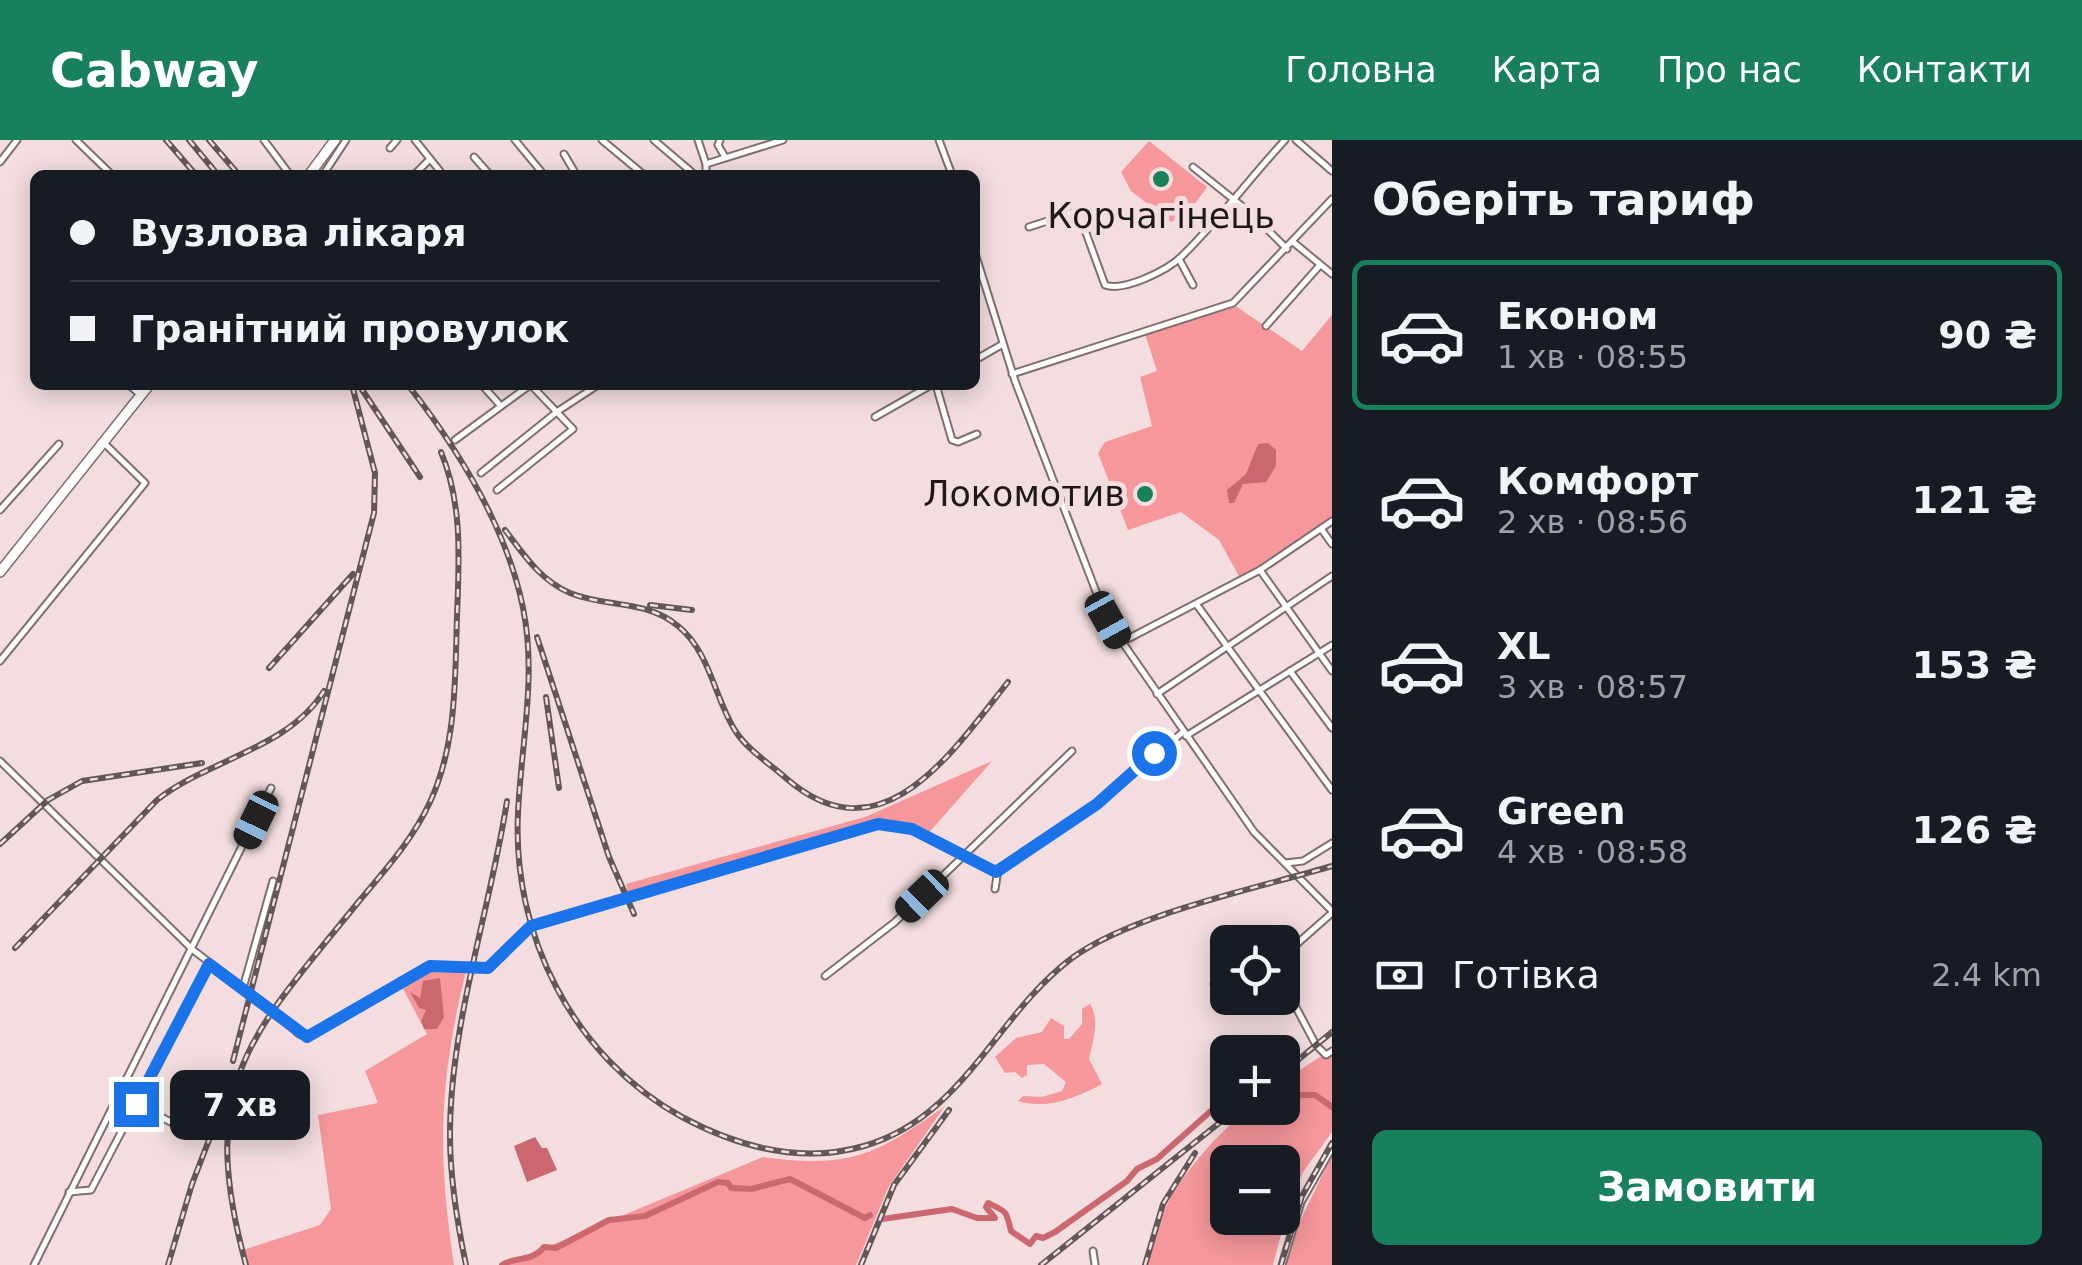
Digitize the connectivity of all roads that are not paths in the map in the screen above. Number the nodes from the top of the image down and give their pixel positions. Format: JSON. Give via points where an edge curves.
{"nodes":[{"id":1,"x":17,"y":140,"type":"edge"},
{"id":2,"x":76,"y":140,"type":"edge"},
{"id":3,"x":264,"y":140,"type":"edge"},
{"id":4,"x":335,"y":140,"type":"edge"},
{"id":5,"x":346,"y":140,"type":"edge"},
{"id":6,"x":396,"y":140,"type":"edge"},
{"id":7,"x":415,"y":140,"type":"edge"},
{"id":8,"x":515,"y":140,"type":"edge"},
{"id":9,"x":602,"y":140,"type":"edge"},
{"id":10,"x":654,"y":140,"type":"edge"},
{"id":11,"x":698,"y":140,"type":"edge"},
{"id":12,"x":720,"y":140,"type":"edge"},
{"id":13,"x":783,"y":140,"type":"edge"},
{"id":14,"x":940,"y":140,"type":"edge"},
{"id":15,"x":1285,"y":140,"type":"edge"},
{"id":16,"x":1296,"y":140,"type":"edge"},
{"id":17,"x":390,"y":148,"type":"dead end"},
{"id":18,"x":564,"y":154,"type":"dead end"},
{"id":19,"x":474,"y":156,"type":"dead end"},
{"id":20,"x":725,"y":157,"type":"junction"},
{"id":21,"x":430,"y":159,"type":"junction"},
{"id":22,"x":0,"y":162,"type":"edge"},
{"id":23,"x":706,"y":164,"type":"junction"},
{"id":24,"x":1193,"y":166,"type":"dead end"},
{"id":25,"x":107,"y":170,"type":"edge"},
{"id":26,"x":286,"y":170,"type":"edge"},
{"id":27,"x":313,"y":170,"type":"edge"},
{"id":28,"x":326,"y":170,"type":"edge"},
{"id":29,"x":419,"y":170,"type":"edge"},
{"id":30,"x":439,"y":170,"type":"edge"},
{"id":31,"x":486,"y":170,"type":"edge"},
{"id":32,"x":540,"y":170,"type":"edge"},
{"id":33,"x":573,"y":170,"type":"edge"},
{"id":34,"x":638,"y":170,"type":"edge"},
{"id":35,"x":688,"y":170,"type":"edge"},
{"id":36,"x":706,"y":170,"type":"edge"},
{"id":37,"x":950,"y":170,"type":"edge"},
{"id":38,"x":1332,"y":171,"type":"edge"},
{"id":39,"x":1232,"y":198,"type":"junction"},
{"id":40,"x":1332,"y":198,"type":"edge"},
{"id":41,"x":1029,"y":227,"type":"dead end"},
{"id":42,"x":1293,"y":242,"type":"junction"},
{"id":43,"x":1287,"y":249,"type":"junction"},
{"id":44,"x":1179,"y":259,"type":"junction"},
{"id":45,"x":1320,"y":265,"type":"junction"},
{"id":46,"x":980,"y":269,"type":"edge"},
{"id":47,"x":1332,"y":274,"type":"edge"},
{"id":48,"x":1193,"y":285,"type":"dead end"},
{"id":49,"x":1266,"y":326,"type":"dead end"},
{"id":50,"x":1003,"y":344,"type":"junction"},
{"id":51,"x":980,"y":357,"type":"edge"},
{"id":52,"x":1012,"y":374,"type":"junction"},
{"id":53,"x":134,"y":390,"type":"edge"},
{"id":54,"x":145,"y":390,"type":"edge"},
{"id":55,"x":486,"y":390,"type":"edge"},
{"id":56,"x":522,"y":390,"type":"edge"},
{"id":57,"x":535,"y":390,"type":"edge"},
{"id":58,"x":590,"y":390,"type":"edge"},
{"id":59,"x":925,"y":390,"type":"edge"},
{"id":60,"x":936,"y":390,"type":"edge"},
{"id":61,"x":141,"y":395,"type":"junction"},
{"id":62,"x":500,"y":405,"type":"junction"},
{"id":63,"x":558,"y":411,"type":"junction"},
{"id":64,"x":875,"y":418,"type":"dead end"},
{"id":65,"x":977,"y":434,"type":"dead end"},
{"id":66,"x":455,"y":440,"type":"dead end"},
{"id":67,"x":104,"y":442,"type":"junction"},
{"id":68,"x":59,"y":444,"type":"dead end"},
{"id":69,"x":481,"y":473,"type":"dead end"},
{"id":70,"x":497,"y":490,"type":"dead end"},
{"id":71,"x":0,"y":510,"type":"edge"},
{"id":72,"x":1332,"y":521,"type":"edge"},
{"id":73,"x":1321,"y":530,"type":"junction"},
{"id":74,"x":1332,"y":544,"type":"edge"},
{"id":75,"x":1260,"y":570,"type":"junction"},
{"id":76,"x":0,"y":572,"type":"edge"},
{"id":77,"x":1332,"y":576,"type":"edge"},
{"id":78,"x":1197,"y":605,"type":"junction"},
{"id":79,"x":1286,"y":607,"type":"junction"},
{"id":80,"x":1120,"y":643,"type":"junction"},
{"id":81,"x":1226,"y":644,"type":"junction"},
{"id":82,"x":1332,"y":645,"type":"edge"},
{"id":83,"x":1319,"y":653,"type":"junction"},
{"id":84,"x":0,"y":661,"type":"edge"},
{"id":85,"x":1290,"y":671,"type":"junction"},
{"id":86,"x":1332,"y":671,"type":"edge"},
{"id":87,"x":1259,"y":691,"type":"junction"},
{"id":88,"x":1157,"y":694,"type":"junction"},
{"id":89,"x":1332,"y":728,"type":"edge"},
{"id":90,"x":1185,"y":734,"type":"junction"},
{"id":91,"x":1072,"y":751,"type":"dead end"},
{"id":92,"x":0,"y":761,"type":"edge"},
{"id":93,"x":272,"y":788,"type":"dead end"},
{"id":94,"x":1332,"y":790,"type":"edge"},
{"id":95,"x":1332,"y":842,"type":"edge"},
{"id":96,"x":964,"y":856,"type":"junction"},
{"id":97,"x":1284,"y":864,"type":"junction"},
{"id":98,"x":996,"y":872,"type":"junction"},
{"id":99,"x":272,"y":880,"type":"dead end"},
{"id":100,"x":995,"y":889,"type":"dead end"},
{"id":101,"x":1332,"y":912,"type":"edge"},
{"id":102,"x":1300,"y":941,"type":"edge"},
{"id":103,"x":193,"y":950,"type":"junction"},
{"id":104,"x":209,"y":964,"type":"junction"},
{"id":105,"x":825,"y":976,"type":"dead end"},
{"id":106,"x":243,"y":988,"type":"junction"},
{"id":107,"x":1300,"y":1015,"type":"edge"},
{"id":108,"x":1332,"y":1050,"type":"edge"},
{"id":109,"x":213,"y":1094,"type":"dead end"},
{"id":110,"x":136,"y":1104,"type":"junction"},
{"id":111,"x":1332,"y":1148,"type":"edge"},
{"id":112,"x":68,"y":1192,"type":"junction"},
{"id":113,"x":1094,"y":1251,"type":"dead end"},
{"id":114,"x":34,"y":1265,"type":"edge"},
{"id":115,"x":1095,"y":1265,"type":"edge"},
{"id":116,"x":1282,"y":1265,"type":"edge"}],
"edges":[{"from":1,"to":22,"type":"street"},
{"from":2,"to":25,"type":"street"},
{"from":3,"to":26,"type":"street"},
{"from":4,"to":27,"type":"main road"},
{"from":5,"to":28,"type":"street"},
{"from":6,"to":17,"type":"street"},
{"from":7,"to":21,"type":"street"},
{"from":8,"to":32,"type":"street"},
{"from":9,"to":34,"type":"street"},
{"from":10,"to":35,"type":"street"},
{"from":11,"to":23,"type":"street"},
{"from":12,"to":20,"type":"street"},
{"from":13,"to":20,"type":"street"},
{"from":14,"to":37,"type":"street"},
{"from":15,"to":39,"type":"street"},
{"from":16,"to":38,"type":"street"},
{"from":18,"to":33,"type":"street"},
{"from":19,"to":31,"type":"street"},
{"from":20,"to":23,"type":"street"},
{"from":21,"to":29,"type":"street"},
{"from":21,"to":30,"type":"street"},
{"from":23,"to":36,"type":"street"},
{"from":24,"to":39,"type":"street"},
{"from":39,"to":43,"type":"street"},
{"from":39,"to":44,"type":"street"},
{"from":40,"to":42,"type":"street"},
{"from":41,"to":44,"type":"street","via":[[1078,211],[1110,288]]},
{"from":42,"to":43,"type":"street"},
{"from":42,"to":45,"type":"street"},
{"from":43,"to":52,"type":"street","via":[[1233,303]]},
{"from":44,"to":48,"type":"street"},
{"from":45,"to":47,"type":"street"},
{"from":45,"to":49,"type":"street"},
{"from":46,"to":50,"type":"street"},
{"from":50,"to":51,"type":"street"},
{"from":50,"to":52,"type":"street"},
{"from":52,"to":80,"type":"street"},
{"from":53,"to":61,"type":"street"},
{"from":54,"to":61,"type":"main road"},
{"from":55,"to":62,"type":"street"},
{"from":56,"to":62,"type":"street"},
{"from":57,"to":63,"type":"street"},
{"from":58,"to":63,"type":"street"},
{"from":59,"to":64,"type":"street"},
{"from":60,"to":65,"type":"street","via":[[952,440]]},
{"from":61,"to":67,"type":"main road"},
{"from":62,"to":66,"type":"street"},
{"from":63,"to":69,"type":"street"},
{"from":63,"to":70,"type":"street","via":[[573,430]]},
{"from":67,"to":76,"type":"main road"},
{"from":67,"to":84,"type":"street","via":[[146,483]]},
{"from":68,"to":71,"type":"street"},
{"from":72,"to":73,"type":"street"},
{"from":73,"to":74,"type":"street"},
{"from":73,"to":75,"type":"street"},
{"from":75,"to":78,"type":"street"},
{"from":75,"to":79,"type":"street"},
{"from":77,"to":79,"type":"street"},
{"from":78,"to":80,"type":"street"},
{"from":78,"to":81,"type":"street"},
{"from":79,"to":81,"type":"street"},
{"from":79,"to":83,"type":"street"},
{"from":80,"to":88,"type":"street"},
{"from":81,"to":87,"type":"street"},
{"from":81,"to":88,"type":"street"},
{"from":82,"to":83,"type":"street"},
{"from":83,"to":85,"type":"street"},
{"from":83,"to":86,"type":"street"},
{"from":85,"to":87,"type":"street"},
{"from":85,"to":89,"type":"street"},
{"from":87,"to":90,"type":"street"},
{"from":87,"to":94,"type":"street"},
{"from":88,"to":90,"type":"street"},
{"from":90,"to":97,"type":"street"},
{"from":90,"to":98,"type":"street"},
{"from":91,"to":96,"type":"street"},
{"from":92,"to":103,"type":"street"},
{"from":93,"to":103,"type":"street"},
{"from":95,"to":97,"type":"street"},
{"from":96,"to":98,"type":"street"},
{"from":96,"to":105,"type":"street"},
{"from":96,"to":106,"type":"street","via":[[896,824],[852,831],[531,926],[488,968],[430,966],[307,1037]]},
{"from":97,"to":101,"type":"street"},
{"from":98,"to":100,"type":"street"},
{"from":99,"to":106,"type":"street"},
{"from":101,"to":102,"type":"street"},
{"from":103,"to":104,"type":"street"},
{"from":103,"to":112,"type":"street"},
{"from":104,"to":106,"type":"street"},
{"from":104,"to":110,"type":"street"},
{"from":107,"to":108,"type":"street","via":[[1316,1045],[1326,1054]]},
{"from":109,"to":110,"type":"street","via":[[192,1133]]},
{"from":110,"to":112,"type":"street","via":[[91,1190]]},
{"from":111,"to":116,"type":"street","via":[[1301,1202]]},
{"from":112,"to":114,"type":"street"},
{"from":113,"to":115,"type":"street"}]}
